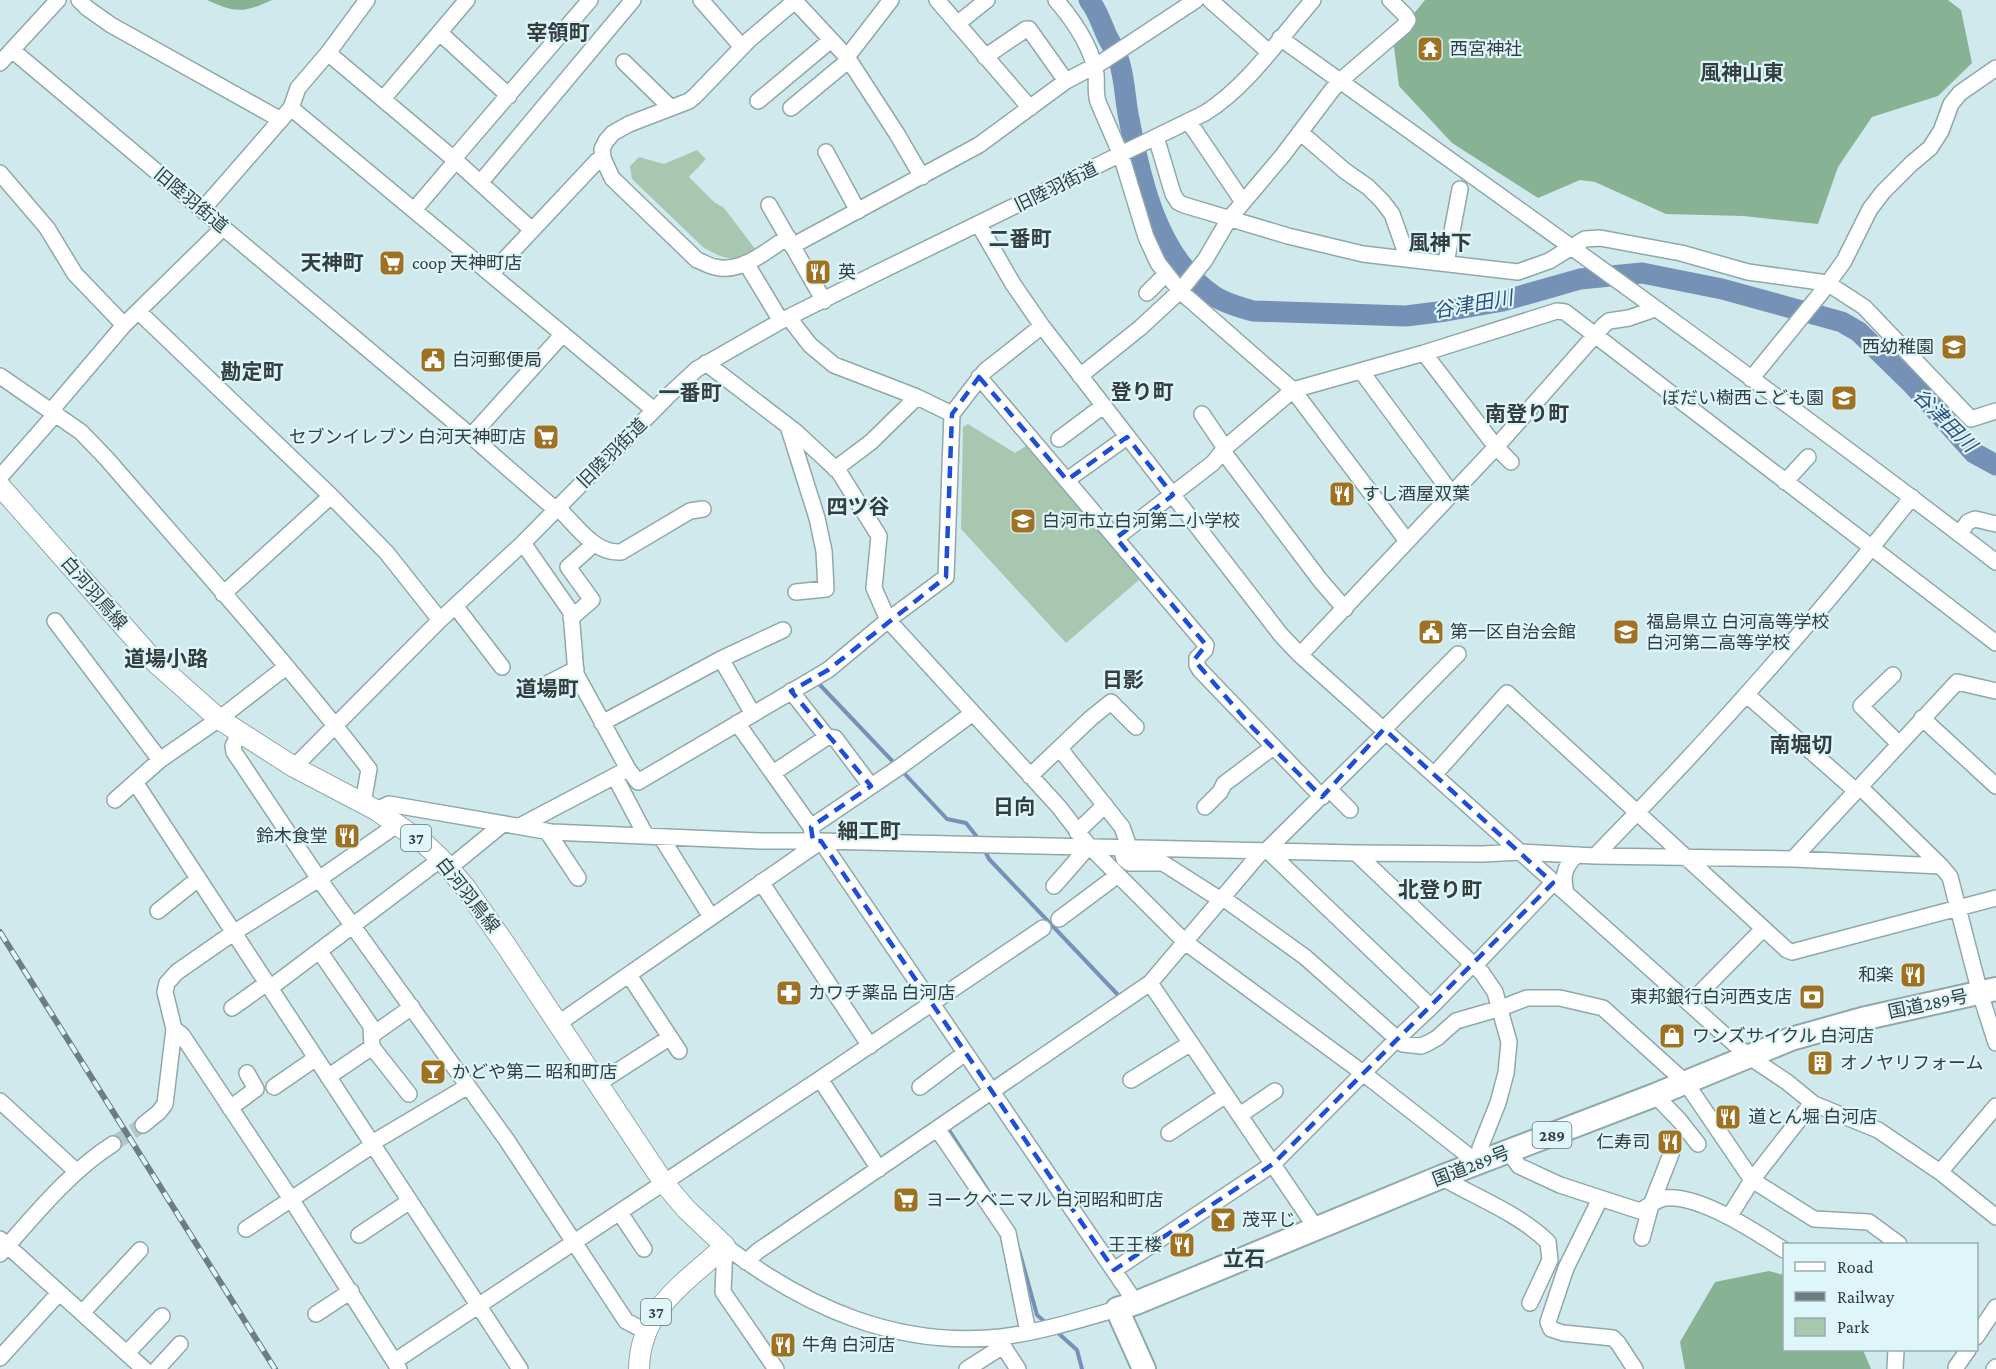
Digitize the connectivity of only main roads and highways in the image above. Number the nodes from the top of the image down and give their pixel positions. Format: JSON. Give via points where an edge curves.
{"nodes":[{"id":1,"x":0,"y":486,"type":"edge"},
{"id":2,"x":1988,"y":991,"type":"edge"},
{"id":3,"x":639,"y":1369,"type":"edge"},
{"id":4,"x":1144,"y":1369,"type":"edge"}],
"edges":[{"from":1,"to":3,"type":"main road","name":"白河羽鳥線","number":"37","via":[[157,664],[219,719],[294,767],[398,824],[445,863],[559,1023],[664,1183],[725,1246],[669,1297],[650,1320],[639,1355]]},
{"from":2,"to":4,"type":"highway","name":"国道289号","number":"289","via":[[1791,1039],[1127,1306]]}]}
